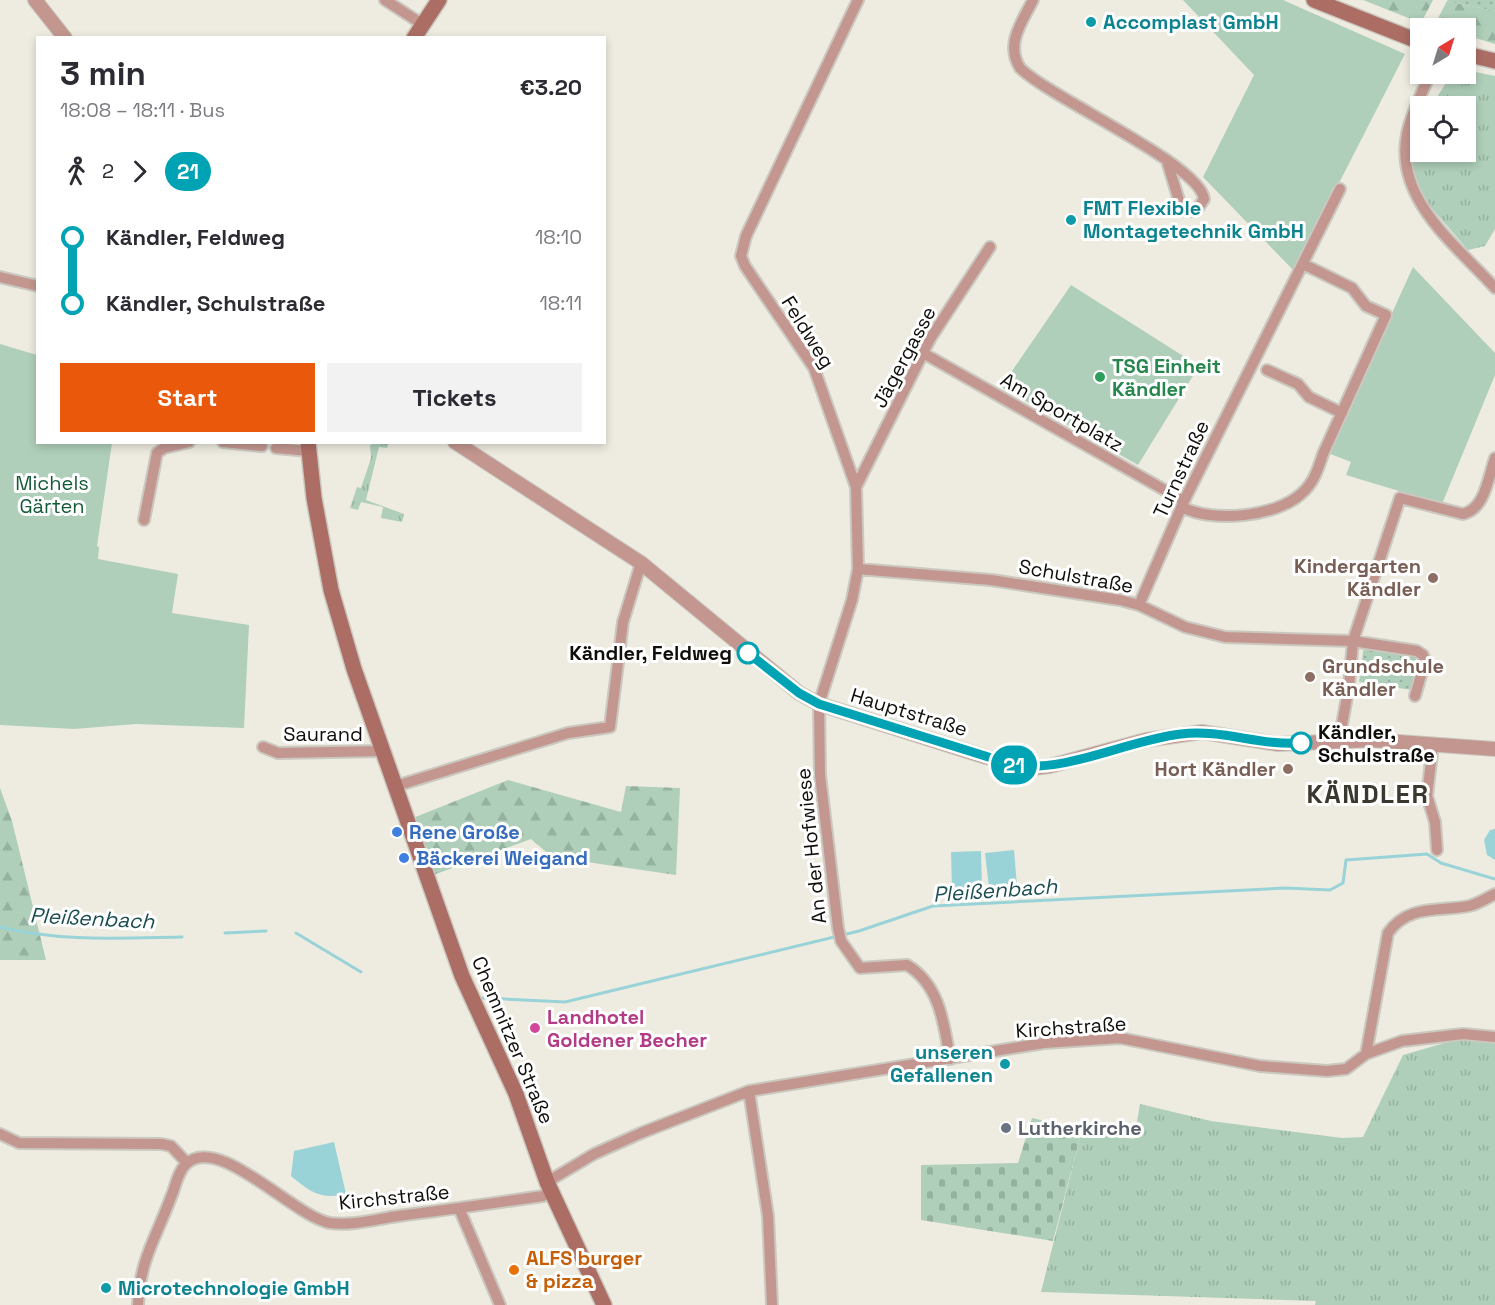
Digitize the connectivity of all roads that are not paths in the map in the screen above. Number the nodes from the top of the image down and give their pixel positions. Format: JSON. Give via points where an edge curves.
{"nodes":[{"id":1,"x":35,"y":0,"type":"edge"},
{"id":2,"x":385,"y":0,"type":"edge"},
{"id":3,"x":439,"y":0,"type":"edge"},
{"id":4,"x":858,"y":0,"type":"edge"},
{"id":5,"x":1033,"y":0,"type":"edge"},
{"id":6,"x":1314,"y":0,"type":"edge"},
{"id":7,"x":422,"y":24,"type":"junction"},
{"id":8,"x":63,"y":36,"type":"edge"},
{"id":9,"x":415,"y":36,"type":"edge"},
{"id":10,"x":1410,"y":38,"type":"edge"},
{"id":11,"x":1476,"y":56,"type":"edge"},
{"id":12,"x":1495,"y":61,"type":"edge"},
{"id":13,"x":1426,"y":84,"type":"edge"},
{"id":14,"x":1167,"y":161,"type":"junction"},
{"id":15,"x":1340,"y":189,"type":"dead end"},
{"id":16,"x":990,"y":247,"type":"dead end"},
{"id":17,"x":1303,"y":264,"type":"junction"},
{"id":18,"x":0,"y":277,"type":"edge"},
{"id":19,"x":36,"y":286,"type":"edge"},
{"id":20,"x":1495,"y":288,"type":"edge"},
{"id":21,"x":923,"y":353,"type":"junction"},
{"id":22,"x":1267,"y":370,"type":"dead end"},
{"id":23,"x":1342,"y":413,"type":"junction"},
{"id":24,"x":183,"y":444,"type":"edge"},
{"id":25,"x":242,"y":444,"type":"edge"},
{"id":26,"x":458,"y":444,"type":"edge"},
{"id":27,"x":262,"y":446,"type":"dead end"},
{"id":28,"x":309,"y":447,"type":"edge"},
{"id":29,"x":276,"y":448,"type":"dead end"},
{"id":30,"x":1495,"y":458,"type":"edge"},
{"id":31,"x":856,"y":486,"type":"junction"},
{"id":32,"x":1183,"y":504,"type":"junction"},
{"id":33,"x":144,"y":520,"type":"dead end"},
{"id":34,"x":641,"y":563,"type":"junction"},
{"id":35,"x":858,"y":569,"type":"junction"},
{"id":36,"x":1138,"y":605,"type":"junction"},
{"id":37,"x":1353,"y":641,"type":"junction"},
{"id":38,"x":1415,"y":696,"type":"dead end"},
{"id":39,"x":819,"y":704,"type":"junction"},
{"id":40,"x":1339,"y":741,"type":"junction"},
{"id":41,"x":1432,"y":744,"type":"junction"},
{"id":42,"x":263,"y":747,"type":"dead end"},
{"id":43,"x":1495,"y":749,"type":"edge"},
{"id":44,"x":384,"y":752,"type":"junction"},
{"id":45,"x":396,"y":786,"type":"junction"},
{"id":46,"x":1437,"y":850,"type":"dead end"},
{"id":47,"x":1495,"y":894,"type":"edge"},
{"id":48,"x":1495,"y":1037,"type":"edge"},
{"id":49,"x":1366,"y":1054,"type":"junction"},
{"id":50,"x":950,"y":1059,"type":"junction"},
{"id":51,"x":749,"y":1091,"type":"junction"},
{"id":52,"x":0,"y":1134,"type":"edge"},
{"id":53,"x":187,"y":1163,"type":"junction"},
{"id":54,"x":549,"y":1187,"type":"junction"},
{"id":55,"x":459,"y":1208,"type":"junction"},
{"id":56,"x":138,"y":1305,"type":"edge"},
{"id":57,"x":500,"y":1305,"type":"edge"},
{"id":58,"x":604,"y":1305,"type":"edge"},
{"id":59,"x":772,"y":1305,"type":"edge"}],
"edges":[{"from":1,"to":8,"type":"street"},
{"from":2,"to":7,"type":"street"},
{"from":3,"to":7,"type":"main road"},
{"from":4,"to":31,"type":"street","name":"Feldweg","via":[[746,236],[741,256],[814,368]]},
{"from":5,"to":14,"type":"street","via":[[1013,45],[1020,68]]},
{"from":6,"to":10,"type":"main road"},
{"from":7,"to":9,"type":"main road"},
{"from":11,"to":12,"type":"main road"},
{"from":13,"to":20,"type":"street","via":[[1407,134],[1404,156],[1408,180],[1432,218]]},
{"from":14,"to":14,"type":"street","via":[[1181,207],[1196,211],[1203,202],[1203,192]]},
{"from":15,"to":17,"type":"street","name":"Turnstraße"},
{"from":16,"to":21,"type":"street","name":"Jägergasse"},
{"from":17,"to":23,"type":"street","via":[[1352,288],[1366,306],[1386,315]]},
{"from":17,"to":32,"type":"street","name":"Turnstraße"},
{"from":18,"to":19,"type":"street"},
{"from":21,"to":31,"type":"street","name":"Jägergasse"},
{"from":21,"to":32,"type":"street","name":"Am Sportplatz"},
{"from":22,"to":23,"type":"street","via":[[1298,384],[1310,397]]},
{"from":23,"to":32,"type":"street","name":"Am Sportplatz","via":[[1315,476],[1301,494],[1274,509],[1208,516],[1196,514]]},
{"from":24,"to":33,"type":"street","via":[[157,453]]},
{"from":25,"to":27,"type":"street"},
{"from":26,"to":34,"type":"street","name":"Hauptstraße"},
{"from":28,"to":29,"type":"street","name":"Chemnitzer Straße"},
{"from":28,"to":44,"type":"main road","name":"Chemnitzer Straße","via":[[331,590]]},
{"from":30,"to":37,"type":"street","via":[[1479,506],[1471,513],[1400,498]]},
{"from":31,"to":35,"type":"street","name":"Feldweg"},
{"from":32,"to":36,"type":"street","name":"Turnstraße"},
{"from":34,"to":39,"type":"street","name":"Hauptstraße","via":[[776,676]]},
{"from":34,"to":45,"type":"street","via":[[623,622],[610,727],[568,733]]},
{"from":35,"to":36,"type":"street","name":"Schulstraße","via":[[991,580]]},
{"from":35,"to":39,"type":"street","name":"Feldweg"},
{"from":36,"to":37,"type":"street","name":"Schulstraße","via":[[1185,627],[1225,637]]},
{"from":37,"to":38,"type":"street","name":"Schulstraße","via":[[1423,655],[1425,661]]},
{"from":37,"to":40,"type":"street"},
{"from":39,"to":40,"type":"street","name":"Hauptstraße","via":[[1033,768],[1180,734],[1217,733],[1278,744]]},
{"from":39,"to":50,"type":"street","name":"An der Hofwiese","via":[[820,775],[842,941],[860,968],[907,965],[923,979],[938,1001]]},
{"from":40,"to":41,"type":"street","name":"Hauptstraße"},
{"from":41,"to":43,"type":"street","name":"Hauptstraße"},
{"from":41,"to":46,"type":"street","via":[[1426,796],[1435,822]]},
{"from":42,"to":44,"type":"street","name":"Saurand","via":[[278,753]]},
{"from":44,"to":45,"type":"main road","name":"Chemnitzer Straße"},
{"from":45,"to":54,"type":"main road","name":"Chemnitzer Straße","via":[[462,976],[516,1094]]},
{"from":47,"to":49,"type":"street","via":[[1471,905],[1418,911],[1396,922],[1388,933]]},
{"from":48,"to":49,"type":"street","name":"Kirchstraße","via":[[1463,1034],[1402,1041]]},
{"from":49,"to":50,"type":"street","name":"Kirchstraße","via":[[1346,1069],[1295,1070],[1120,1038],[1044,1044]]},
{"from":50,"to":51,"type":"street","name":"Kirchstraße"},
{"from":51,"to":54,"type":"street","name":"Kirchstraße","via":[[594,1154]]},
{"from":51,"to":59,"type":"street","via":[[769,1225]]},
{"from":52,"to":53,"type":"street","via":[[27,1143],[161,1144],[171,1146]]},
{"from":53,"to":55,"type":"street","name":"Kirchstraße","via":[[200,1157],[218,1159],[329,1223]]},
{"from":53,"to":56,"type":"street","via":[[147,1253]]},
{"from":54,"to":55,"type":"street","name":"Kirchstraße","via":[[543,1196]]},
{"from":54,"to":58,"type":"main road","name":"Chemnitzer Straße"},
{"from":55,"to":57,"type":"street"}]}
